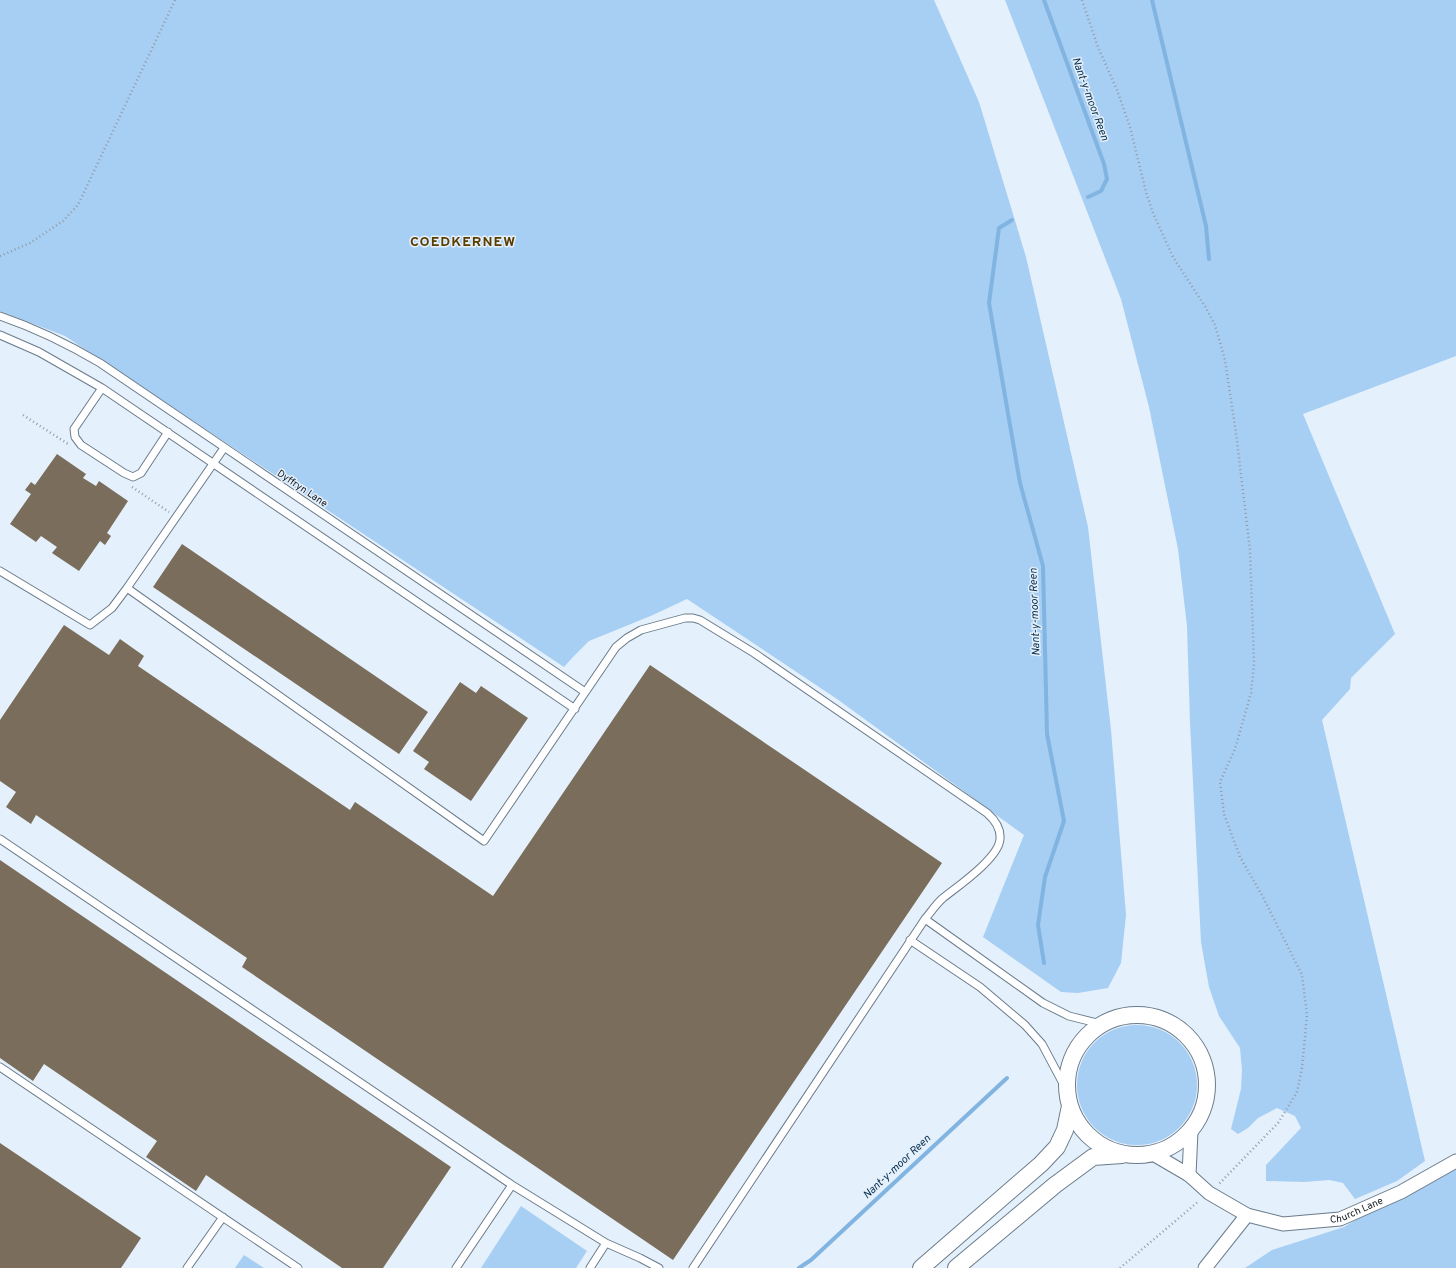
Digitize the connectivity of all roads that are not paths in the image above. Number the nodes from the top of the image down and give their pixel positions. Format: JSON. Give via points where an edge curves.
{"nodes":[{"id":1,"x":0,"y":316,"type":"edge"},
{"id":2,"x":0,"y":335,"type":"edge"},
{"id":3,"x":102,"y":388,"type":"junction"},
{"id":4,"x":168,"y":432,"type":"junction"},
{"id":5,"x":224,"y":448,"type":"junction"},
{"id":6,"x":213,"y":463,"type":"junction"},
{"id":7,"x":0,"y":571,"type":"edge"},
{"id":8,"x":127,"y":588,"type":"junction"},
{"id":9,"x":586,"y":692,"type":"junction"},
{"id":10,"x":575,"y":709,"type":"junction"},
{"id":11,"x":0,"y":839,"type":"edge"},
{"id":12,"x":925,"y":919,"type":"junction"},
{"id":13,"x":910,"y":940,"type":"junction"},
{"id":14,"x":1101,"y":1024,"type":"junction"},
{"id":15,"x":0,"y":1066,"type":"edge"},
{"id":16,"x":1069,"y":1098,"type":"junction"},
{"id":17,"x":1191,"y":1131,"type":"junction"},
{"id":18,"x":1153,"y":1154,"type":"junction"},
{"id":19,"x":1132,"y":1155,"type":"junction"},
{"id":20,"x":1456,"y":1161,"type":"edge"},
{"id":21,"x":1189,"y":1175,"type":"junction"},
{"id":22,"x":512,"y":1185,"type":"junction"},
{"id":23,"x":1247,"y":1215,"type":"junction"},
{"id":24,"x":223,"y":1217,"type":"junction"},
{"id":25,"x":606,"y":1243,"type":"junction"},
{"id":26,"x":187,"y":1268,"type":"edge"},
{"id":27,"x":298,"y":1268,"type":"edge"},
{"id":28,"x":456,"y":1268,"type":"edge"},
{"id":29,"x":590,"y":1268,"type":"edge"},
{"id":30,"x":659,"y":1268,"type":"edge"},
{"id":31,"x":694,"y":1268,"type":"edge"},
{"id":32,"x":921,"y":1268,"type":"edge"},
{"id":33,"x":956,"y":1268,"type":"edge"},
{"id":34,"x":1205,"y":1268,"type":"edge"}],
"edges":[{"from":1,"to":5,"type":"lane","name":"Dyffryn Lane","via":[[44,333],[100,363]]},
{"from":2,"to":3,"type":"lane","via":[[39,352]]},
{"from":3,"to":4,"type":"lane"},
{"from":3,"to":4,"type":"lane","via":[[74,429],[75,437],[81,445],[124,474],[133,477],[139,475]]},
{"from":4,"to":6,"type":"lane"},
{"from":5,"to":6,"type":"lane"},
{"from":5,"to":9,"type":"lane","name":"Dyffryn Lane"},
{"from":6,"to":8,"type":"lane"},
{"from":6,"to":10,"type":"lane"},
{"from":7,"to":8,"type":"lane","via":[[90,625],[112,608]]},
{"from":8,"to":10,"type":"lane","via":[[484,841]]},
{"from":9,"to":10,"type":"lane"},
{"from":9,"to":12,"type":"lane","via":[[616,647],[626,638],[641,630],[685,618],[700,620],[754,653],[987,813],[998,826],[1000,840],[989,860],[942,899]]},
{"from":11,"to":22,"type":"lane"},
{"from":12,"to":13,"type":"lane"},
{"from":12,"to":14,"type":"lane","via":[[1043,1003],[1068,1016]]},
{"from":13,"to":16,"type":"lane","via":[[980,987],[1024,1025],[1042,1044]]},
{"from":13,"to":31,"type":"lane"},
{"from":14,"to":16,"type":"street","via":[[1079,1045],[1069,1067]]},
{"from":14,"to":17,"type":"street","via":[[1124,1016],[1148,1015],[1171,1023],[1190,1038],[1203,1060],[1208,1084],[1204,1109]]},
{"from":15,"to":24,"type":"lane"},
{"from":16,"to":19,"type":"street","via":[[1080,1125],[1094,1140],[1112,1150]]},
{"from":16,"to":32,"type":"street","via":[[1065,1130],[1056,1147],[1041,1164]]},
{"from":17,"to":18,"type":"street","via":[[1174,1145]]},
{"from":17,"to":21,"type":"street"},
{"from":18,"to":19,"type":"street"},
{"from":18,"to":21,"type":"street","name":"Church Lane"},
{"from":19,"to":33,"type":"street","via":[[1093,1157],[1055,1185]]},
{"from":20,"to":23,"type":"street","name":"Church Lane","via":[[1401,1192],[1340,1219],[1283,1224]]},
{"from":21,"to":23,"type":"street","name":"Church Lane","via":[[1209,1193]]},
{"from":22,"to":25,"type":"lane"},
{"from":22,"to":28,"type":"lane"},
{"from":23,"to":34,"type":"street"},
{"from":24,"to":26,"type":"lane"},
{"from":24,"to":27,"type":"lane"},
{"from":25,"to":29,"type":"lane"},
{"from":25,"to":30,"type":"lane"}]}
